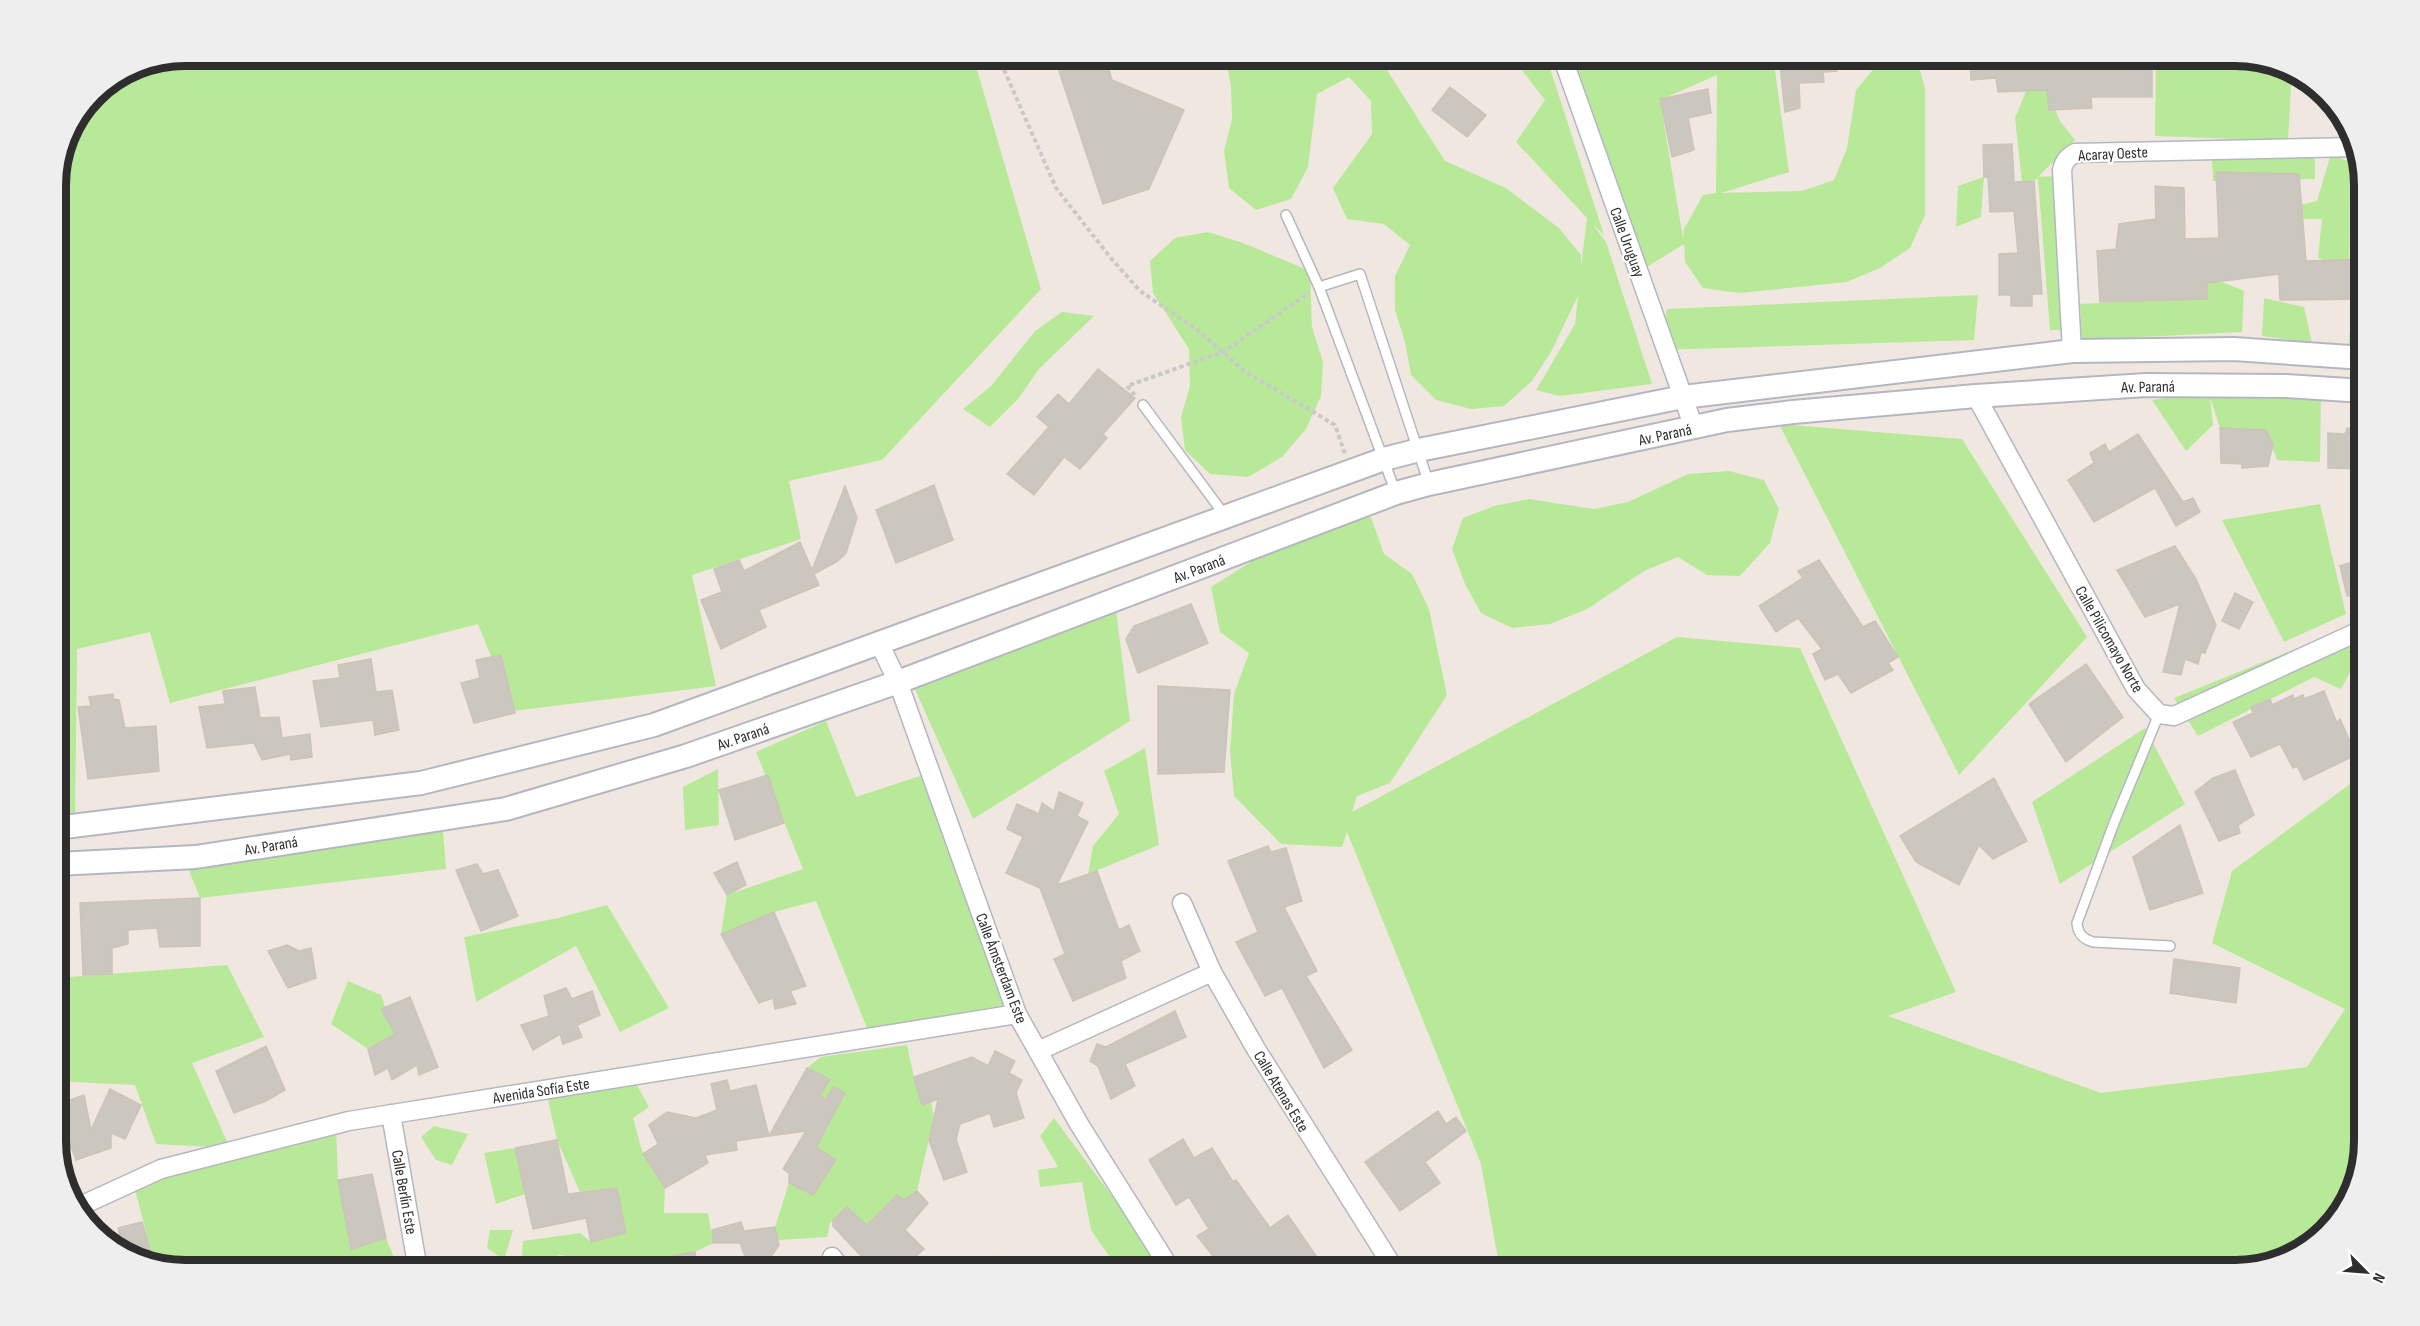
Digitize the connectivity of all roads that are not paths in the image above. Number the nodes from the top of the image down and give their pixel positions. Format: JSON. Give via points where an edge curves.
{"nodes":[{"id":1,"x":1566,"y":66,"type":"edge"},
{"id":2,"x":2348,"y":147,"type":"edge"},
{"id":3,"x":1287,"y":215,"type":"dead end"},
{"id":4,"x":1319,"y":287,"type":"junction"},
{"id":5,"x":2072,"y":351,"type":"junction"},
{"id":6,"x":2354,"y":357,"type":"edge"},
{"id":7,"x":2354,"y":390,"type":"edge"},
{"id":8,"x":1976,"y":396,"type":"junction"},
{"id":9,"x":1683,"y":397,"type":"junction"},
{"id":10,"x":1143,"y":405,"type":"dead end"},
{"id":11,"x":1694,"y":428,"type":"junction"},
{"id":12,"x":1419,"y":450,"type":"junction"},
{"id":13,"x":1384,"y":459,"type":"junction"},
{"id":14,"x":1429,"y":484,"type":"junction"},
{"id":15,"x":1396,"y":493,"type":"junction"},
{"id":16,"x":1226,"y":517,"type":"junction"},
{"id":17,"x":2354,"y":634,"type":"edge"},
{"id":18,"x":879,"y":643,"type":"junction"},
{"id":19,"x":898,"y":682,"type":"junction"},
{"id":20,"x":2159,"y":714,"type":"junction"},
{"id":21,"x":66,"y":827,"type":"edge"},
{"id":22,"x":66,"y":864,"type":"edge"},
{"id":23,"x":1182,"y":903,"type":"dead end"},
{"id":24,"x":2169,"y":946,"type":"dead end"},
{"id":25,"x":1212,"y":972,"type":"junction"},
{"id":26,"x":1017,"y":1014,"type":"junction"},
{"id":27,"x":1038,"y":1051,"type":"junction"},
{"id":28,"x":391,"y":1114,"type":"junction"},
{"id":29,"x":84,"y":1204,"type":"edge"},
{"id":30,"x":416,"y":1260,"type":"edge"},
{"id":31,"x":1165,"y":1260,"type":"edge"},
{"id":32,"x":1388,"y":1260,"type":"edge"}],
"edges":[{"from":1,"to":9,"type":"street","name":"Calle Uruguay"},
{"from":2,"to":5,"type":"street","name":"Acaray Oeste","via":[[2070,156],[2062,170]]},
{"from":3,"to":4,"type":"lane"},
{"from":4,"to":12,"type":"lane","via":[[1360,274]]},
{"from":4,"to":13,"type":"lane"},
{"from":5,"to":6,"type":"street","name":"Av. Paraná","via":[[2234,350]]},
{"from":5,"to":9,"type":"street","name":"Av. Paraná"},
{"from":7,"to":8,"type":"street","name":"Av. Paraná","via":[[2146,385]]},
{"from":8,"to":11,"type":"street","name":"Av. Paraná","via":[[1793,411]]},
{"from":8,"to":20,"type":"street","name":"Calle Pilicomayo Norte","via":[[2136,689]]},
{"from":9,"to":11,"type":"street","name":"Calle Uruguay"},
{"from":9,"to":12,"type":"street","name":"Av. Paraná"},
{"from":10,"to":16,"type":"lane"},
{"from":11,"to":14,"type":"street","name":"Av. Paraná"},
{"from":12,"to":13,"type":"street","name":"Av. Paraná"},
{"from":12,"to":14,"type":"lane"},
{"from":13,"to":15,"type":"lane"},
{"from":13,"to":16,"type":"street","name":"Av. Paraná"},
{"from":14,"to":15,"type":"street","name":"Av. Paraná"},
{"from":15,"to":19,"type":"street","name":"Av. Paraná"},
{"from":16,"to":18,"type":"street","name":"Av. Paraná"},
{"from":17,"to":20,"type":"street","via":[[2174,716]]},
{"from":18,"to":19,"type":"street","name":"Calle Ámsterdam Este"},
{"from":18,"to":21,"type":"street","name":"Av. Paraná","via":[[654,725],[421,783]]},
{"from":19,"to":22,"type":"street","name":"Av. Paraná","via":[[686,756],[506,809],[196,857]]},
{"from":19,"to":26,"type":"street","name":"Calle Ámsterdam Este"},
{"from":20,"to":24,"type":"lane","via":[[2077,923],[2079,934],[2093,942]]},
{"from":23,"to":25,"type":"street","name":"Calle Atenas Este"},
{"from":25,"to":27,"type":"street"},
{"from":25,"to":32,"type":"street","name":"Calle Atenas Este"},
{"from":26,"to":27,"type":"street","name":"Calle Ámsterdam Este"},
{"from":26,"to":28,"type":"street","name":"Avenida Sofía Este"},
{"from":27,"to":31,"type":"street","name":"Calle Ámsterdam Este"},
{"from":28,"to":29,"type":"street","name":"Avenida Sofía Este","via":[[349,1121],[162,1169]]},
{"from":28,"to":30,"type":"street","name":"Calle Berlín Este"}]}
